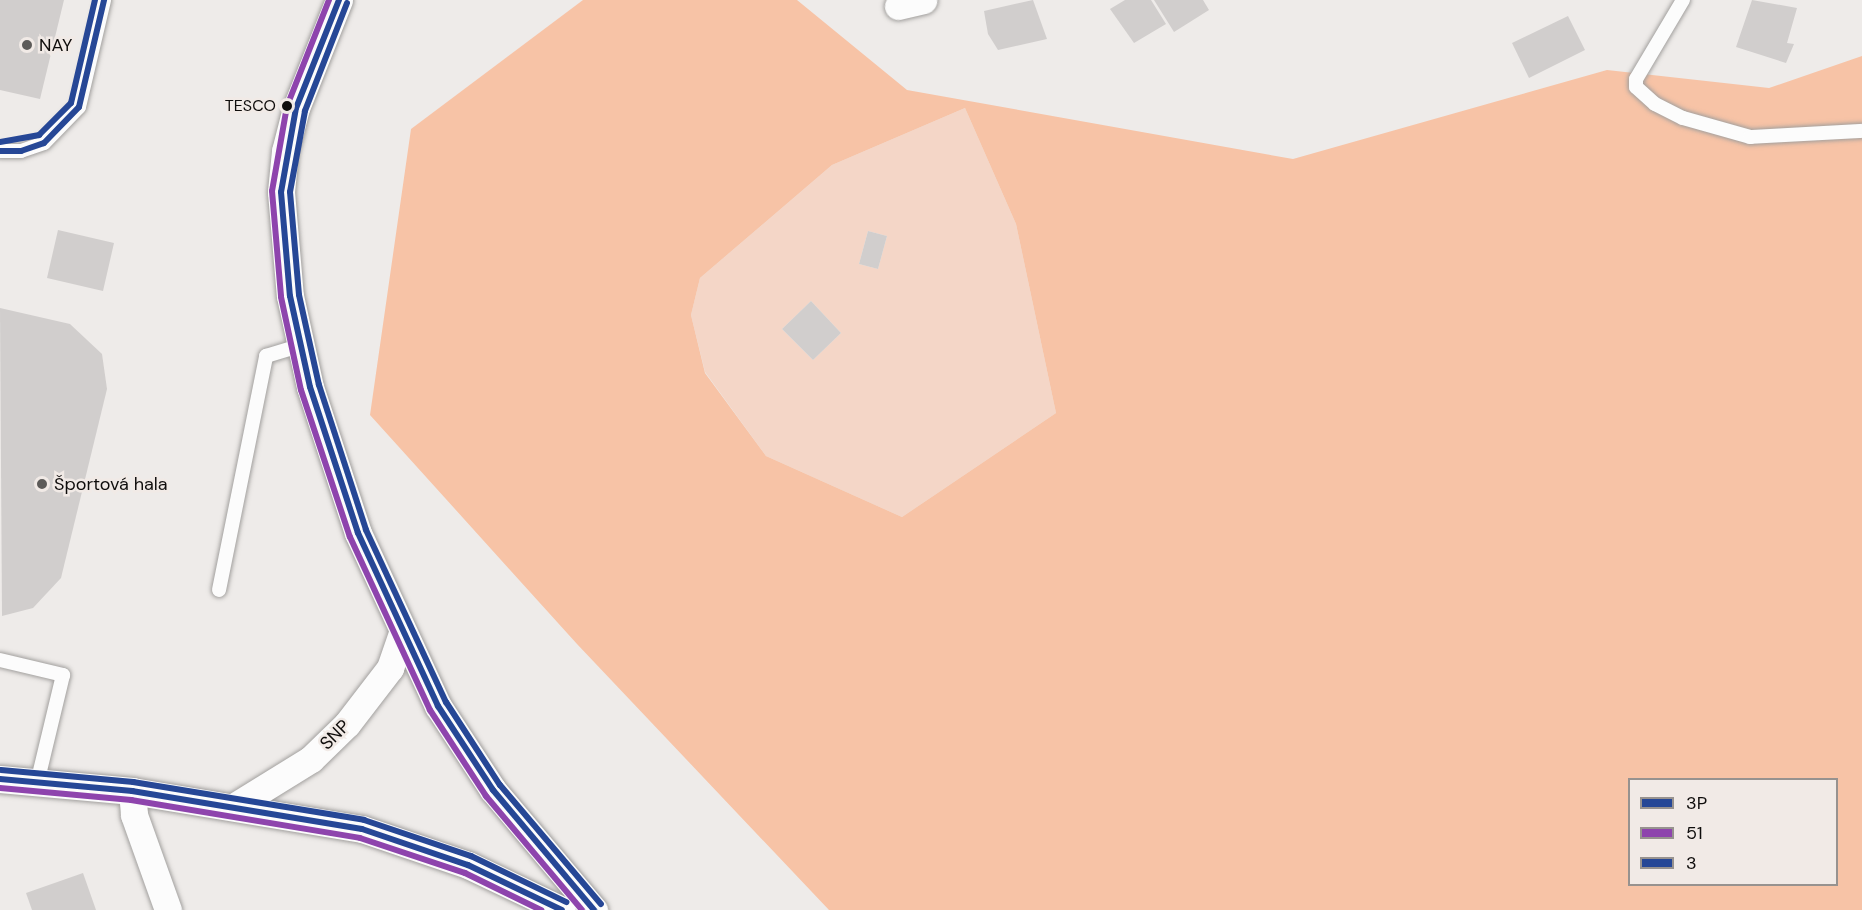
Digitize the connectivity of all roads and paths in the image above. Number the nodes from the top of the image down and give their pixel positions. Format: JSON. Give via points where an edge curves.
{"nodes":[{"id":1,"x":104,"y":0,"type":"edge"},
{"id":2,"x":339,"y":0,"type":"edge"},
{"id":3,"x":1683,"y":0,"type":"edge"},
{"id":4,"x":1862,"y":131,"type":"edge"},
{"id":5,"x":0,"y":151,"type":"edge"},
{"id":6,"x":301,"y":345,"type":"junction"},
{"id":7,"x":219,"y":590,"type":"dead end"},
{"id":8,"x":402,"y":634,"type":"junction"},
{"id":9,"x":0,"y":660,"type":"edge"},
{"id":10,"x":0,"y":779,"type":"edge"},
{"id":11,"x":37,"y":783,"type":"junction"},
{"id":12,"x":132,"y":791,"type":"junction"},
{"id":13,"x":235,"y":806,"type":"junction"},
{"id":14,"x":168,"y":910,"type":"edge"},
{"id":15,"x":562,"y":910,"type":"edge"},
{"id":16,"x":594,"y":910,"type":"edge"}],
"edges":[{"from":1,"to":5,"type":"lane","via":[[79,107],[44,143],[21,151]]},
{"from":2,"to":6,"type":"street","via":[[318,47],[285,151],[281,221]]},
{"from":3,"to":4,"type":"lane","via":[[1636,79],[1636,87],[1655,104],[1683,118],[1750,137]]},
{"from":6,"to":7,"type":"lane","via":[[266,356]]},
{"from":6,"to":8,"type":"street","via":[[330,453]]},
{"from":8,"to":13,"type":"street","name":"SNP","via":[[390,668],[347,724],[311,759]]},
{"from":8,"to":16,"type":"street","via":[[438,706],[476,765],[532,839]]},
{"from":9,"to":11,"type":"lane","via":[[63,675]]},
{"from":10,"to":11,"type":"street"},
{"from":11,"to":12,"type":"street"},
{"from":12,"to":13,"type":"street"},
{"from":12,"to":14,"type":"street","via":[[134,815]]},
{"from":13,"to":15,"type":"street","via":[[341,824],[418,845]]}]}
